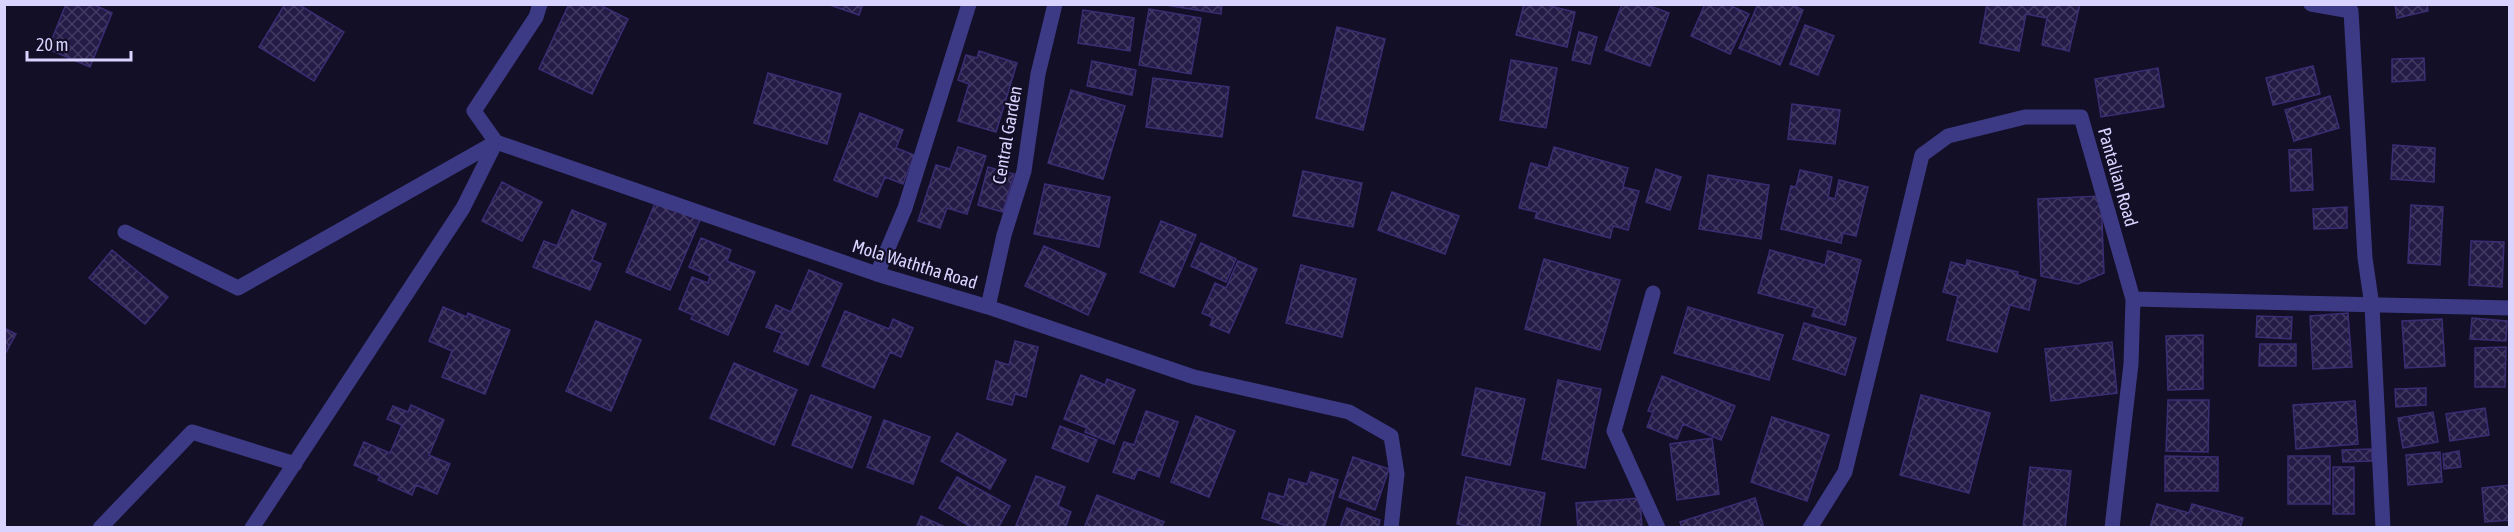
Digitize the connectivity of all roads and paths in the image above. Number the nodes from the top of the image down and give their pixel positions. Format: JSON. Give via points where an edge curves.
{"nodes":[{"id":1,"x":540,"y":4,"type":"edge"},
{"id":2,"x":969,"y":4,"type":"edge"},
{"id":3,"x":1055,"y":4,"type":"edge"},
{"id":4,"x":2311,"y":4,"type":"edge"},
{"id":5,"x":496,"y":142,"type":"junction"},
{"id":6,"x":125,"y":232,"type":"dead end"},
{"id":7,"x":877,"y":274,"type":"junction"},
{"id":8,"x":1653,"y":293,"type":"dead end"},
{"id":9,"x":2133,"y":299,"type":"junction"},
{"id":10,"x":2372,"y":306,"type":"junction"},
{"id":11,"x":988,"y":307,"type":"junction"},
{"id":12,"x":2502,"y":309,"type":"edge"},
{"id":13,"x":295,"y":464,"type":"junction"},
{"id":14,"x":100,"y":528,"type":"edge"},
{"id":15,"x":252,"y":528,"type":"edge"},
{"id":16,"x":1391,"y":528,"type":"edge"},
{"id":17,"x":1658,"y":528,"type":"edge"},
{"id":18,"x":1810,"y":528,"type":"edge"},
{"id":19,"x":2112,"y":528,"type":"edge"},
{"id":20,"x":2383,"y":528,"type":"edge"}],
"edges":[{"from":1,"to":5,"type":"street","via":[[536,17],[474,111]]},
{"from":2,"to":7,"type":"street","via":[[905,208]]},
{"from":3,"to":11,"type":"street","name":"Central Garden","via":[[1038,74],[1024,171]]},
{"from":4,"to":10,"type":"street","via":[[2351,11],[2365,258]]},
{"from":5,"to":6,"type":"street","via":[[238,288]]},
{"from":5,"to":7,"type":"street","name":"Mola Waththa Road"},
{"from":5,"to":13,"type":"street","via":[[463,208]]},
{"from":7,"to":11,"type":"street","name":"Mola Waththa Road"},
{"from":8,"to":17,"type":"street","via":[[1614,431]]},
{"from":9,"to":10,"type":"street"},
{"from":9,"to":18,"type":"street","name":"Pantalian Road","via":[[2081,117],[2025,117],[1948,136],[1922,155],[1845,472]]},
{"from":9,"to":19,"type":"street","via":[[2131,364]]},
{"from":10,"to":12,"type":"street"},
{"from":10,"to":20,"type":"street"},
{"from":11,"to":16,"type":"street","name":"Mola Waththa Road","via":[[1194,377],[1349,412],[1391,436],[1397,474]]},
{"from":13,"to":14,"type":"street","via":[[192,432]]},
{"from":13,"to":15,"type":"street"}]}
